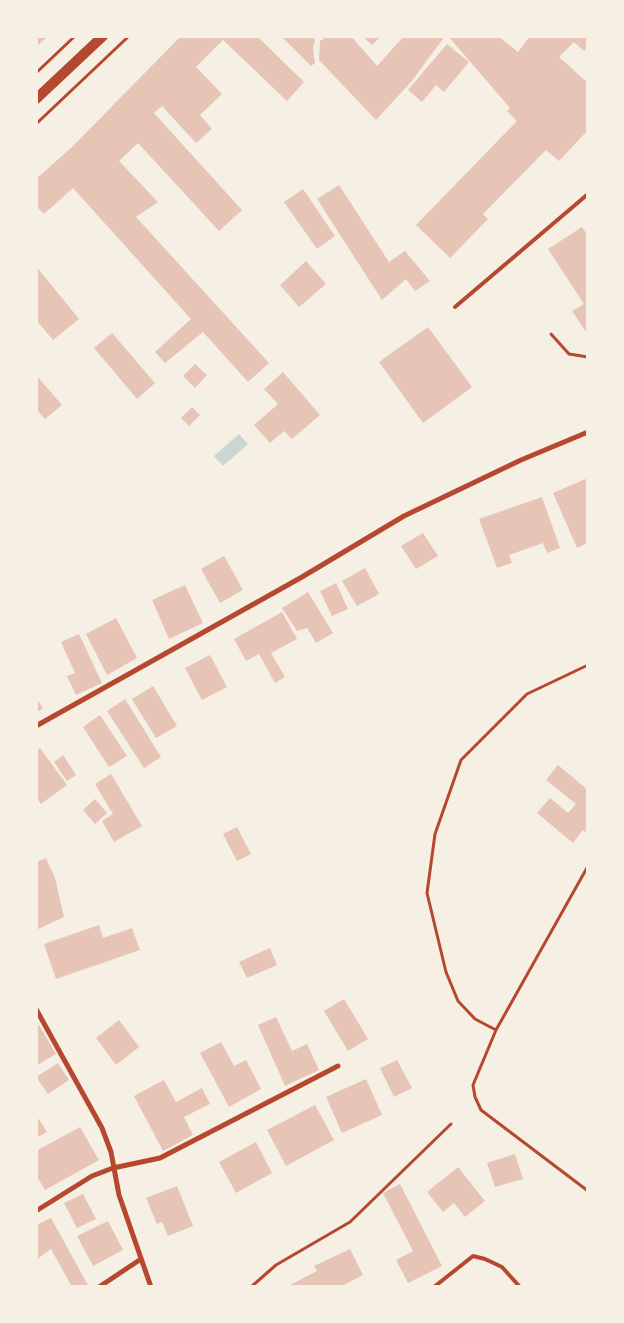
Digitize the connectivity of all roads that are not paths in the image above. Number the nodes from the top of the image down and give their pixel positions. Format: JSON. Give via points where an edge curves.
{"nodes":[{"id":1,"x":103,"y":36,"type":"edge"},
{"id":2,"x":36,"y":99,"type":"edge"},
{"id":3,"x":588,"y":194,"type":"edge"},
{"id":4,"x":455,"y":307,"type":"dead end"},
{"id":5,"x":588,"y":432,"type":"edge"},
{"id":6,"x":36,"y":726,"type":"edge"},
{"id":7,"x":36,"y":1009,"type":"edge"},
{"id":8,"x":338,"y":1066,"type":"dead end"},
{"id":9,"x":113,"y":1168,"type":"junction"},
{"id":10,"x":36,"y":1211,"type":"edge"},
{"id":11,"x":141,"y":1259,"type":"junction"},
{"id":12,"x":99,"y":1287,"type":"edge"},
{"id":13,"x":151,"y":1287,"type":"edge"},
{"id":14,"x":434,"y":1287,"type":"edge"},
{"id":15,"x":520,"y":1287,"type":"edge"}],
"edges":[{"from":1,"to":2,"type":"main road"},
{"from":3,"to":4,"type":"lane"},
{"from":5,"to":6,"type":"street","via":[[404,516],[302,578]]},
{"from":7,"to":9,"type":"street","via":[[102,1128]]},
{"from":8,"to":9,"type":"street","via":[[160,1158]]},
{"from":9,"to":10,"type":"street","via":[[92,1176]]},
{"from":9,"to":11,"type":"street"},
{"from":11,"to":12,"type":"street"},
{"from":11,"to":13,"type":"street"},
{"from":14,"to":15,"type":"lane","via":[[473,1256],[502,1267]]}]}
